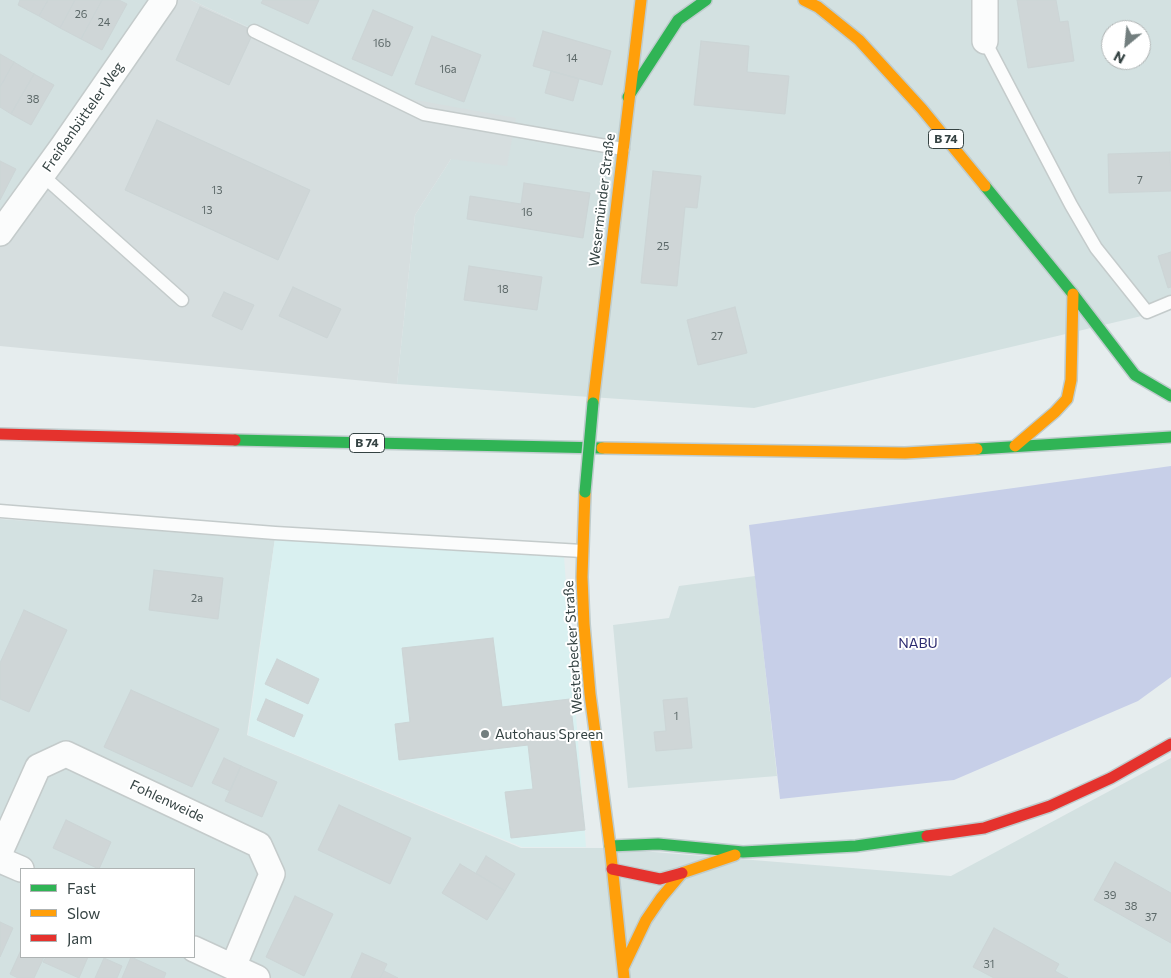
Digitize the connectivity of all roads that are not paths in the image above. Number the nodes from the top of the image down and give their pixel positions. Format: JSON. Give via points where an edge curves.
{"nodes":[{"id":1,"x":164,"y":0,"type":"edge"},
{"id":2,"x":641,"y":0,"type":"edge"},
{"id":3,"x":706,"y":0,"type":"edge"},
{"id":4,"x":804,"y":0,"type":"edge"},
{"id":5,"x":985,"y":0,"type":"edge"},
{"id":6,"x":254,"y":31,"type":"dead end"},
{"id":7,"x":985,"y":41,"type":"joint"},
{"id":8,"x":628,"y":97,"type":"junction"},
{"id":9,"x":623,"y":149,"type":"junction"},
{"id":10,"x":42,"y":175,"type":"junction"},
{"id":11,"x":0,"y":233,"type":"edge"},
{"id":12,"x":1074,"y":294,"type":"junction"},
{"id":13,"x":182,"y":300,"type":"dead end"},
{"id":14,"x":1171,"y":302,"type":"edge"},
{"id":15,"x":1171,"y":396,"type":"edge"},
{"id":16,"x":593,"y":403,"type":"joint"},
{"id":17,"x":0,"y":434,"type":"edge"},
{"id":18,"x":1171,"y":437,"type":"edge"},
{"id":19,"x":1015,"y":446,"type":"junction"},
{"id":20,"x":0,"y":511,"type":"edge"},
{"id":21,"x":582,"y":551,"type":"junction"},
{"id":22,"x":1171,"y":744,"type":"edge"},
{"id":23,"x":610,"y":846,"type":"junction"},
{"id":24,"x":0,"y":852,"type":"edge"},
{"id":25,"x":743,"y":852,"type":"junction"},
{"id":26,"x":0,"y":860,"type":"edge"},
{"id":27,"x":612,"y":869,"type":"junction"},
{"id":28,"x":20,"y":870,"type":"edge"},
{"id":29,"x":682,"y":873,"type":"junction"},
{"id":30,"x":195,"y":949,"type":"edge"},
{"id":31,"x":233,"y":967,"type":"junction"},
{"id":32,"x":624,"y":973,"type":"edge"},
{"id":33,"x":257,"y":978,"type":"edge"}],
"edges":[{"from":1,"to":10,"type":"street","name":"Freißenbütteler Weg"},
{"from":2,"to":8,"type":"main road","name":"Wesermünder Straße"},
{"from":3,"to":8,"type":"main road","via":[[678,20]]},
{"from":4,"to":12,"type":"main road","number":"B 74","via":[[818,7],[865,47],[922,109]]},
{"from":5,"to":7,"type":"street"},
{"from":6,"to":9,"type":"lane","via":[[424,114]]},
{"from":7,"to":14,"type":"lane","via":[[1096,248],[1148,312]]},
{"from":8,"to":9,"type":"main road","name":"Wesermünder Straße"},
{"from":9,"to":16,"type":"main road","name":"Wesermünder Straße"},
{"from":10,"to":11,"type":"street","name":"Freißenbütteler Weg"},
{"from":10,"to":13,"type":"lane"},
{"from":12,"to":15,"type":"main road","via":[[1135,376]]},
{"from":12,"to":19,"type":"main road","via":[[1071,380],[1067,398],[1056,412]]},
{"from":16,"to":21,"type":"main road","name":"Westerbecker Straße","bridge":true},
{"from":17,"to":19,"type":"main road","number":"B 74","via":[[905,453]]},
{"from":18,"to":19,"type":"main road","number":"B 74"},
{"from":20,"to":21,"type":"lane","via":[[275,533]]},
{"from":21,"to":23,"type":"main road","name":"Westerbecker Straße","via":[[590,694]]},
{"from":22,"to":25,"type":"main road","via":[[1111,778],[1050,806],[984,828],[856,846]]},
{"from":23,"to":25,"type":"main road","via":[[658,844]]},
{"from":23,"to":27,"type":"main road","name":"Westerbecker Straße"},
{"from":24,"to":31,"type":"street","name":"Fohlenweide","via":[[38,767],[66,754],[259,845],[272,874]]},
{"from":25,"to":29,"type":"main road"},
{"from":26,"to":28,"type":"street"},
{"from":27,"to":29,"type":"main road","via":[[660,879]]},
{"from":27,"to":32,"type":"main road","name":"Westerbecker Straße"},
{"from":29,"to":32,"type":"main road","via":[[646,920]]},
{"from":30,"to":31,"type":"street"},
{"from":31,"to":33,"type":"street"}]}
